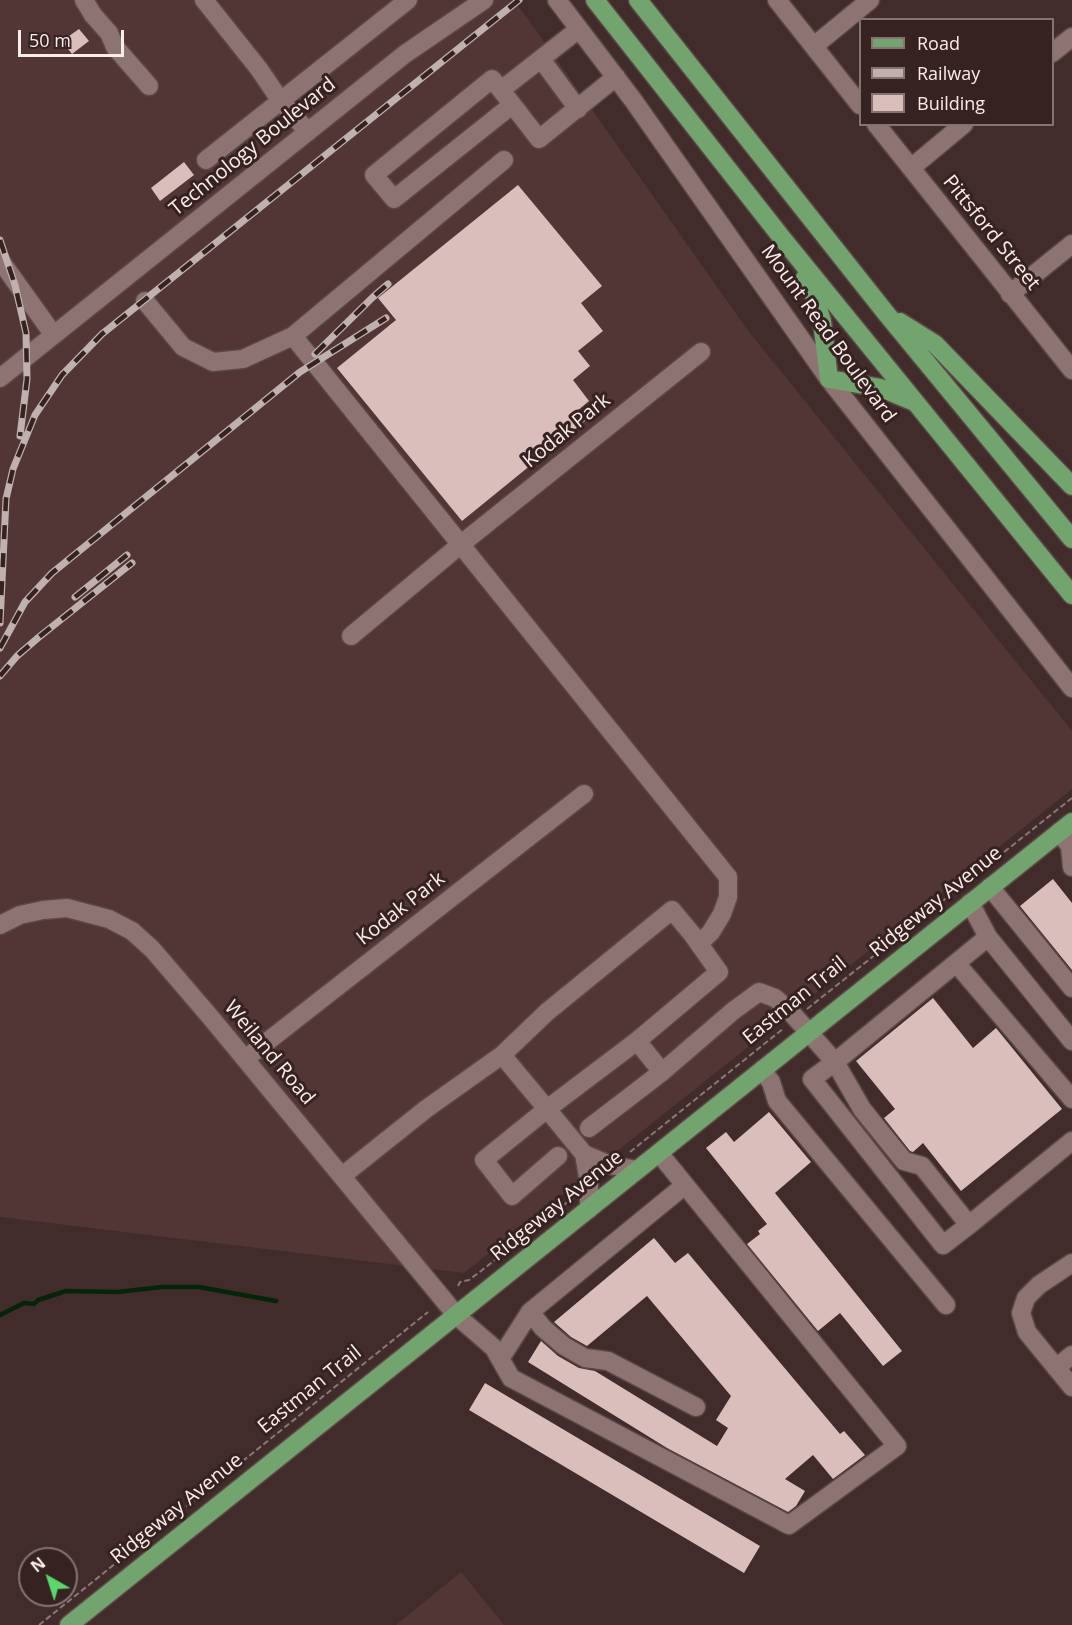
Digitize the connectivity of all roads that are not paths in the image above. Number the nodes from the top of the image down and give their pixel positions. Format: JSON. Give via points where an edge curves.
{"nodes":[{"id":1,"x":84,"y":0,"type":"edge"},
{"id":2,"x":204,"y":0,"type":"edge"},
{"id":3,"x":408,"y":0,"type":"edge"},
{"id":4,"x":484,"y":0,"type":"edge"},
{"id":5,"x":556,"y":0,"type":"edge"},
{"id":6,"x":595,"y":0,"type":"edge"},
{"id":7,"x":638,"y":0,"type":"edge"},
{"id":8,"x":777,"y":0,"type":"edge"},
{"id":9,"x":870,"y":0,"type":"edge"},
{"id":10,"x":579,"y":29,"type":"junction"},
{"id":11,"x":1072,"y":37,"type":"edge"},
{"id":12,"x":814,"y":46,"type":"junction"},
{"id":13,"x":1054,"y":52,"type":"edge"},
{"id":14,"x":541,"y":59,"type":"junction"},
{"id":15,"x":616,"y":77,"type":"junction"},
{"id":16,"x":149,"y":86,"type":"dead end"},
{"id":17,"x":501,"y":90,"type":"junction"},
{"id":18,"x":280,"y":100,"type":"junction"},
{"id":19,"x":859,"y":102,"type":"edge"},
{"id":20,"x":512,"y":105,"type":"junction"},
{"id":21,"x":578,"y":109,"type":"junction"},
{"id":22,"x":878,"y":126,"type":"edge"},
{"id":23,"x":962,"y":126,"type":"edge"},
{"id":24,"x":308,"y":132,"type":"junction"},
{"id":25,"x":206,"y":160,"type":"dead end"},
{"id":26,"x":504,"y":160,"type":"dead end"},
{"id":27,"x":910,"y":168,"type":"junction"},
{"id":28,"x":782,"y":238,"type":"junction"},
{"id":29,"x":1072,"y":244,"type":"edge"},
{"id":30,"x":0,"y":260,"type":"edge"},
{"id":31,"x":1010,"y":294,"type":"junction"},
{"id":32,"x":145,"y":301,"type":"dead end"},
{"id":33,"x":885,"y":312,"type":"junction"},
{"id":34,"x":53,"y":334,"type":"junction"},
{"id":35,"x":293,"y":336,"type":"junction"},
{"id":36,"x":701,"y":352,"type":"dead end"},
{"id":37,"x":1072,"y":369,"type":"edge"},
{"id":38,"x":0,"y":378,"type":"edge"},
{"id":39,"x":828,"y":379,"type":"junction"},
{"id":40,"x":914,"y":401,"type":"junction"},
{"id":41,"x":1072,"y":486,"type":"edge"},
{"id":42,"x":1072,"y":539,"type":"edge"},
{"id":43,"x":460,"y":545,"type":"junction"},
{"id":44,"x":1072,"y":595,"type":"edge"},
{"id":45,"x":351,"y":636,"type":"dead end"},
{"id":46,"x":1072,"y":688,"type":"edge"},
{"id":47,"x":584,"y":794,"type":"dead end"},
{"id":48,"x":1066,"y":827,"type":"edge"},
{"id":49,"x":1072,"y":867,"type":"edge"},
{"id":50,"x":990,"y":887,"type":"junction"},
{"id":51,"x":970,"y":903,"type":"junction"},
{"id":52,"x":0,"y":925,"type":"edge"},
{"id":53,"x":988,"y":937,"type":"junction"},
{"id":54,"x":699,"y":944,"type":"junction"},
{"id":55,"x":956,"y":963,"type":"junction"},
{"id":56,"x":1072,"y":988,"type":"edge"},
{"id":57,"x":808,"y":1033,"type":"junction"},
{"id":58,"x":638,"y":1041,"type":"junction"},
{"id":59,"x":1072,"y":1041,"type":"edge"},
{"id":60,"x":502,"y":1055,"type":"junction"},
{"id":61,"x":245,"y":1059,"type":"junction"},
{"id":62,"x":835,"y":1062,"type":"junction"},
{"id":63,"x":762,"y":1070,"type":"junction"},
{"id":64,"x":662,"y":1072,"type":"junction"},
{"id":65,"x":1072,"y":1099,"type":"edge"},
{"id":66,"x":547,"y":1109,"type":"junction"},
{"id":67,"x":589,"y":1128,"type":"dead end"},
{"id":68,"x":1072,"y":1141,"type":"edge"},
{"id":69,"x":659,"y":1153,"type":"junction"},
{"id":70,"x":584,"y":1154,"type":"junction"},
{"id":71,"x":558,"y":1156,"type":"dead end"},
{"id":72,"x":637,"y":1170,"type":"junction"},
{"id":73,"x":342,"y":1176,"type":"junction"},
{"id":74,"x":685,"y":1185,"type":"junction"},
{"id":75,"x":589,"y":1209,"type":"junction"},
{"id":76,"x":969,"y":1225,"type":"junction"},
{"id":77,"x":1072,"y":1263,"type":"edge"},
{"id":78,"x":946,"y":1305,"type":"dead end"},
{"id":79,"x":530,"y":1312,"type":"junction"},
{"id":80,"x":457,"y":1316,"type":"junction"},
{"id":81,"x":1072,"y":1355,"type":"edge"},
{"id":82,"x":500,"y":1359,"type":"junction"},
{"id":83,"x":1056,"y":1368,"type":"junction"},
{"id":84,"x":1072,"y":1387,"type":"edge"},
{"id":85,"x":696,"y":1407,"type":"dead end"},
{"id":86,"x":69,"y":1625,"type":"edge"}],
"edges":[{"from":1,"to":16,"type":"street","via":[[115,47]]},
{"from":2,"to":18,"type":"street"},
{"from":3,"to":18,"type":"street"},
{"from":4,"to":24,"type":"street","name":"Technology Boulevard","via":[[405,54]]},
{"from":5,"to":10,"type":"street","name":"Mount Read Boulevard"},
{"from":6,"to":28,"type":"main road","name":"Mount Read Boulevard"},
{"from":7,"to":33,"type":"main road"},
{"from":8,"to":12,"type":"street"},
{"from":9,"to":12,"type":"street"},
{"from":10,"to":14,"type":"street"},
{"from":10,"to":15,"type":"street","name":"Mount Read Boulevard"},
{"from":11,"to":13,"type":"street"},
{"from":12,"to":19,"type":"street"},
{"from":14,"to":17,"type":"street"},
{"from":14,"to":21,"type":"street"},
{"from":15,"to":21,"type":"street"},
{"from":15,"to":39,"type":"street","name":"Mount Read Boulevard"},
{"from":17,"to":20,"type":"street"},
{"from":17,"to":20,"type":"street","via":[[492,79],[374,175],[394,199]]},
{"from":18,"to":24,"type":"street"},
{"from":18,"to":25,"type":"street"},
{"from":20,"to":21,"type":"street","via":[[538,139]]},
{"from":22,"to":27,"type":"street","name":"Pittsford Street"},
{"from":23,"to":27,"type":"street"},
{"from":24,"to":34,"type":"street","name":"Technology Boulevard"},
{"from":26,"to":35,"type":"street"},
{"from":27,"to":31,"type":"street","name":"Pittsford Street"},
{"from":28,"to":39,"type":"main road","via":[[813,292],[822,321]]},
{"from":28,"to":40,"type":"main road","name":"Mount Read Boulevard"},
{"from":29,"to":31,"type":"street"},
{"from":30,"to":34,"type":"street"},
{"from":31,"to":37,"type":"street","name":"Pittsford Street"},
{"from":32,"to":35,"type":"street","via":[[183,347],[213,362],[243,359]]},
{"from":33,"to":41,"type":"main road","via":[[935,344]]},
{"from":33,"to":42,"type":"main road"},
{"from":34,"to":38,"type":"street","name":"Technology Boulevard"},
{"from":35,"to":43,"type":"street"},
{"from":36,"to":43,"type":"street","name":"Kodak Park"},
{"from":39,"to":40,"type":"main road","via":[[880,388]]},
{"from":39,"to":46,"type":"street","name":"Mount Read Boulevard"},
{"from":40,"to":44,"type":"main road","name":"Mount Read Boulevard"},
{"from":43,"to":45,"type":"street","name":"Kodak Park"},
{"from":43,"to":54,"type":"street","via":[[728,877],[728,897],[722,914]]},
{"from":47,"to":61,"type":"street","name":"Kodak Park"},
{"from":48,"to":49,"type":"street"},
{"from":48,"to":50,"type":"main road","name":"Ridgeway Avenue"},
{"from":50,"to":51,"type":"main road","name":"Ridgeway Avenue"},
{"from":50,"to":56,"type":"street"},
{"from":51,"to":53,"type":"street"},
{"from":51,"to":57,"type":"main road","name":"Ridgeway Avenue"},
{"from":52,"to":61,"type":"street","name":"Weiland Road","via":[[21,915],[67,908],[110,920],[132,931],[152,949]]},
{"from":53,"to":55,"type":"street"},
{"from":53,"to":59,"type":"street"},
{"from":54,"to":58,"type":"street","via":[[719,972]]},
{"from":54,"to":60,"type":"street","via":[[672,910],[547,1012]]},
{"from":55,"to":62,"type":"street"},
{"from":55,"to":65,"type":"street"},
{"from":57,"to":62,"type":"street"},
{"from":57,"to":63,"type":"main road","name":"Ridgeway Avenue"},
{"from":57,"to":64,"type":"street","via":[[776,998],[759,992]]},
{"from":58,"to":64,"type":"street"},
{"from":58,"to":66,"type":"street"},
{"from":60,"to":66,"type":"street"},
{"from":60,"to":73,"type":"street"},
{"from":61,"to":73,"type":"street","name":"Weiland Road"},
{"from":62,"to":76,"type":"street","via":[[862,1109],[904,1161],[922,1166]]},
{"from":62,"to":76,"type":"street","via":[[812,1079],[943,1245]]},
{"from":63,"to":69,"type":"main road","name":"Ridgeway Avenue"},
{"from":63,"to":78,"type":"street","via":[[777,1101]]},
{"from":64,"to":67,"type":"street"},
{"from":66,"to":70,"type":"street"},
{"from":66,"to":71,"type":"street","via":[[484,1160],[512,1196]]},
{"from":68,"to":76,"type":"street"},
{"from":69,"to":72,"type":"main road","name":"Ridgeway Avenue"},
{"from":69,"to":74,"type":"street"},
{"from":70,"to":72,"type":"street","via":[[610,1165]]},
{"from":70,"to":75,"type":"street"},
{"from":72,"to":75,"type":"main road","name":"Ridgeway Avenue"},
{"from":73,"to":80,"type":"street","name":"Weiland Road"},
{"from":74,"to":79,"type":"street"},
{"from":74,"to":82,"type":"street","name":"Weiland Road","via":[[897,1446],[789,1525],[510,1378]]},
{"from":75,"to":80,"type":"main road","name":"Ridgeway Avenue"},
{"from":77,"to":83,"type":"street","via":[[1039,1285],[1026,1298],[1021,1313],[1027,1332]]},
{"from":79,"to":82,"type":"street"},
{"from":79,"to":85,"type":"street","via":[[557,1340],[585,1358],[608,1361]]},
{"from":80,"to":82,"type":"street","name":"Weiland Road","via":[[494,1348]]},
{"from":80,"to":86,"type":"main road","name":"Ridgeway Avenue"},
{"from":81,"to":83,"type":"street"},
{"from":83,"to":84,"type":"street"}]}
